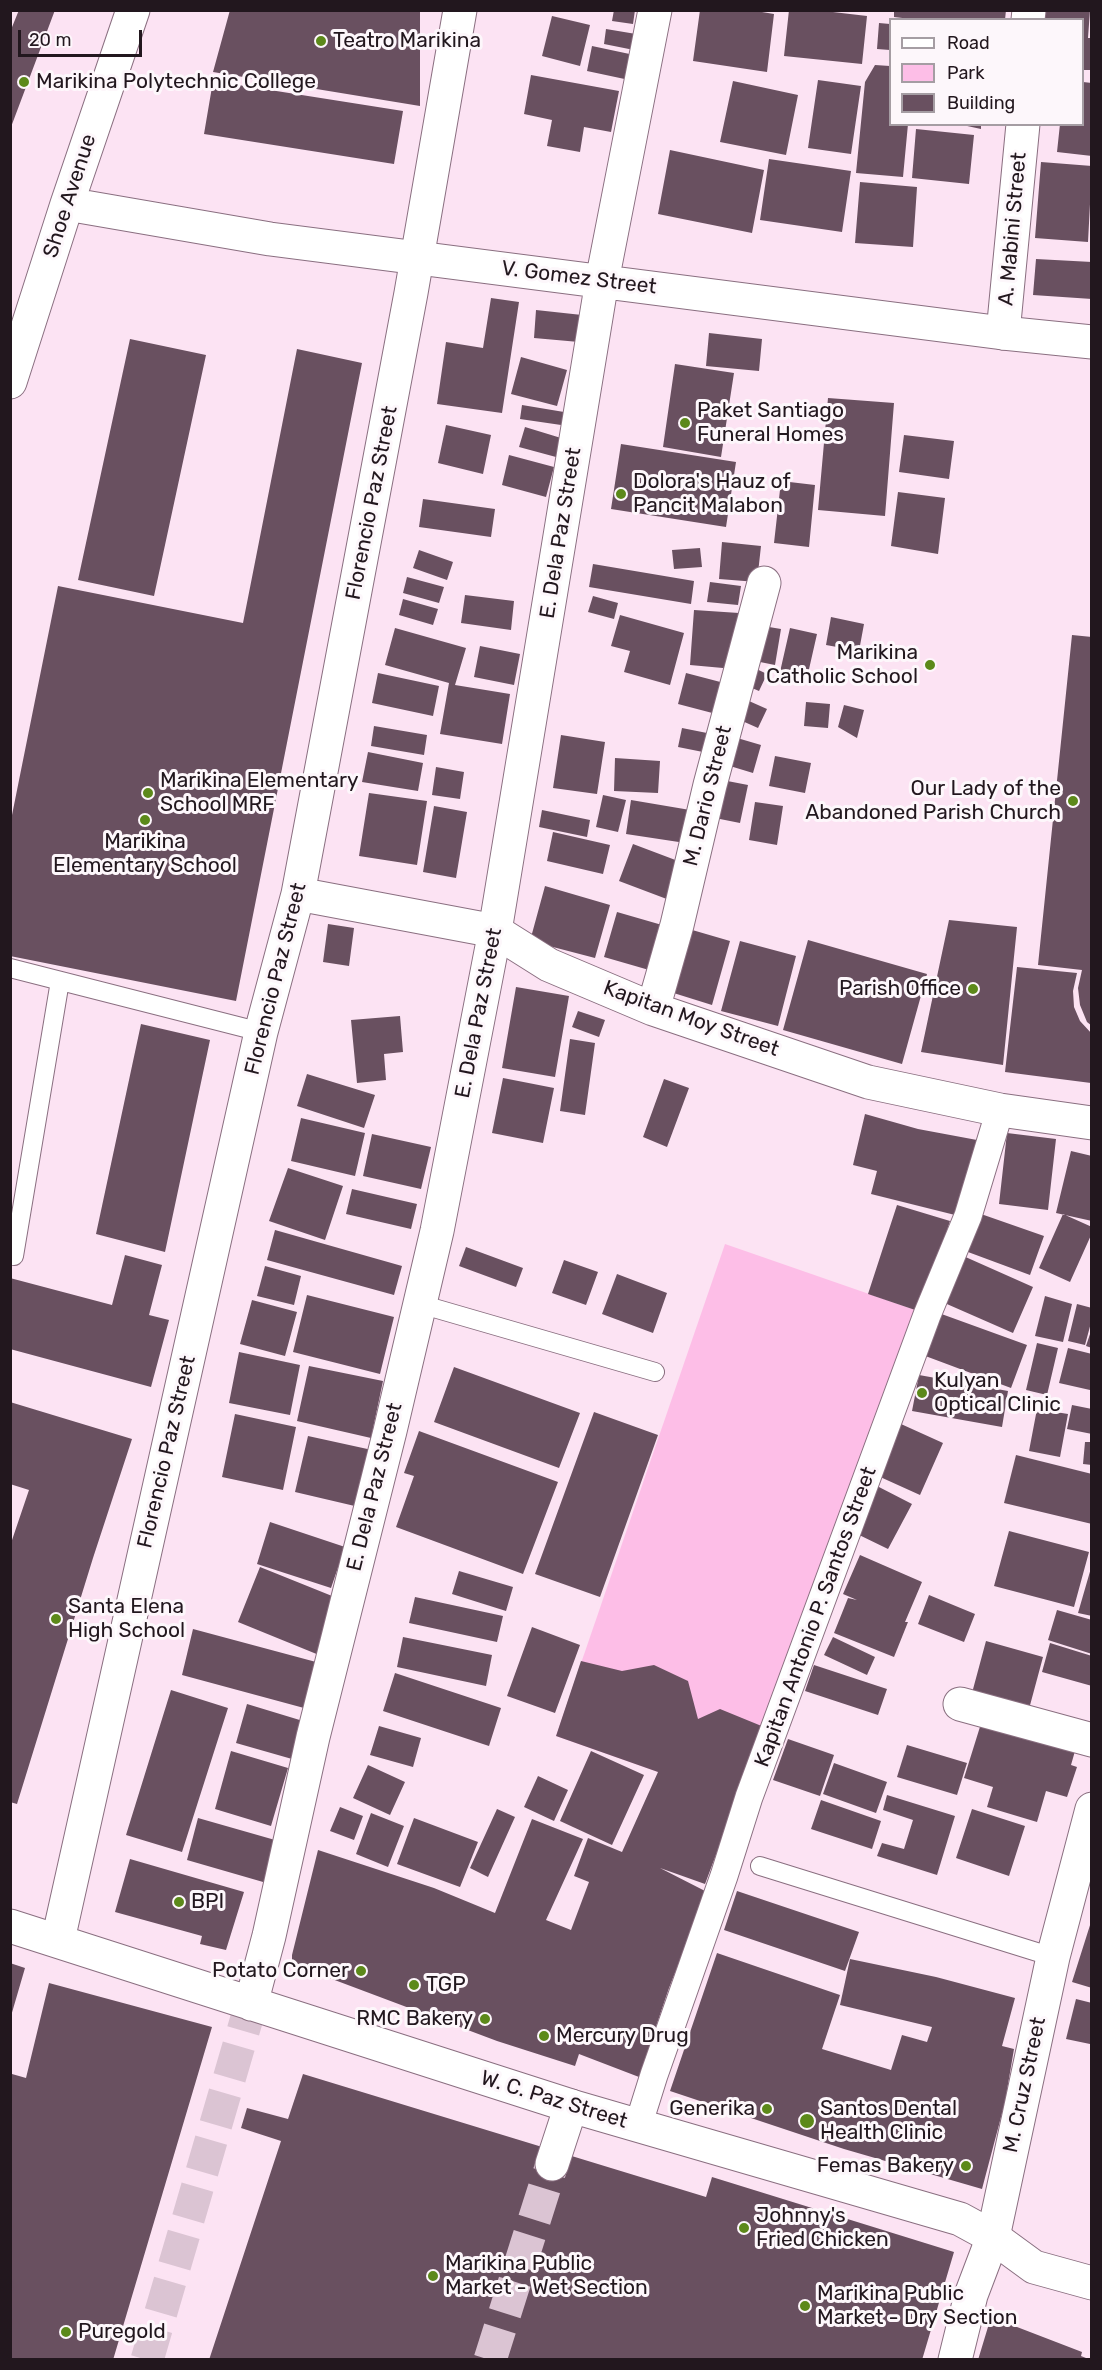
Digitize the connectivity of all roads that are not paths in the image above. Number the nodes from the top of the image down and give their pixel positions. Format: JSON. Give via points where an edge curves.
{"nodes":[{"id":1,"x":133,"y":10,"type":"edge"},
{"id":2,"x":460,"y":10,"type":"edge"},
{"id":3,"x":655,"y":10,"type":"edge"},
{"id":4,"x":1023,"y":126,"type":"edge"},
{"id":5,"x":67,"y":204,"type":"junction"},
{"id":6,"x":417,"y":257,"type":"junction"},
{"id":7,"x":602,"y":281,"type":"junction"},
{"id":8,"x":1003,"y":333,"type":"junction"},
{"id":9,"x":1092,"y":342,"type":"edge"},
{"id":10,"x":10,"y":382,"type":"edge"},
{"id":11,"x":764,"y":583,"type":"dead end"},
{"id":12,"x":298,"y":894,"type":"junction"},
{"id":13,"x":495,"y":931,"type":"junction"},
{"id":14,"x":10,"y":968,"type":"edge"},
{"id":15,"x":60,"y":981,"type":"junction"},
{"id":16,"x":653,"y":1009,"type":"junction"},
{"id":17,"x":261,"y":1032,"type":"junction"},
{"id":18,"x":1000,"y":1110,"type":"junction"},
{"id":19,"x":1092,"y":1123,"type":"edge"},
{"id":20,"x":14,"y":1256,"type":"dead end"},
{"id":21,"x":420,"y":1304,"type":"junction"},
{"id":22,"x":655,"y":1372,"type":"dead end"},
{"id":23,"x":960,"y":1704,"type":"dead end"},
{"id":24,"x":1092,"y":1740,"type":"edge"},
{"id":25,"x":1092,"y":1809,"type":"edge"},
{"id":26,"x":760,"y":1866,"type":"dead end"},
{"id":27,"x":10,"y":1926,"type":"edge"},
{"id":28,"x":58,"y":1940,"type":"junction"},
{"id":29,"x":1053,"y":1957,"type":"junction"},
{"id":30,"x":251,"y":2004,"type":"junction"},
{"id":31,"x":571,"y":2106,"type":"junction"},
{"id":32,"x":639,"y":2126,"type":"junction"},
{"id":33,"x":552,"y":2164,"type":"tunnel mouth"},
{"id":34,"x":993,"y":2237,"type":"junction"},
{"id":35,"x":1092,"y":2283,"type":"edge"},
{"id":36,"x":955,"y":2360,"type":"edge"}],
"edges":[{"from":1,"to":5,"type":"street","name":"Shoe Avenue"},
{"from":2,"to":6,"type":"street","name":"Florencio Paz Street"},
{"from":3,"to":7,"type":"street","name":"E. Dela Paz Street"},
{"from":4,"to":8,"type":"street","name":"A. Mabini Street"},
{"from":5,"to":6,"type":"street","name":"V. Gomez Street","via":[[270,239]]},
{"from":5,"to":10,"type":"street","name":"Shoe Avenue"},
{"from":6,"to":7,"type":"street","name":"V. Gomez Street"},
{"from":6,"to":12,"type":"street","name":"Florencio Paz Street"},
{"from":7,"to":8,"type":"street","name":"V. Gomez Street"},
{"from":7,"to":13,"type":"street","name":"E. Dela Paz Street"},
{"from":8,"to":9,"type":"street","name":"V. Gomez Street"},
{"from":11,"to":16,"type":"street","name":"M. Dario Street"},
{"from":12,"to":13,"type":"street","name":"Kapitan Moy Street"},
{"from":12,"to":17,"type":"street","name":"Florencio Paz Street"},
{"from":13,"to":16,"type":"street","name":"Kapitan Moy Street","via":[[549,965]]},
{"from":13,"to":21,"type":"street","name":"E. Dela Paz Street"},
{"from":14,"to":15,"type":"lane"},
{"from":15,"to":17,"type":"lane"},
{"from":15,"to":20,"type":"lane"},
{"from":16,"to":18,"type":"street","name":"Kapitan Moy Street","via":[[868,1082]]},
{"from":17,"to":28,"type":"street","name":"Florencio Paz Street"},
{"from":18,"to":19,"type":"street","name":"Kapitan Moy Street"},
{"from":18,"to":32,"type":"street","name":"Kapitan Antonio P. Santos Street","via":[[968,1216],[927,1315],[749,1797]]},
{"from":21,"to":22,"type":"lane"},
{"from":21,"to":30,"type":"street","name":"E. Dela Paz Street","via":[[312,1737]]},
{"from":23,"to":24,"type":"street"},
{"from":25,"to":29,"type":"street","name":"M. Cruz Street"},
{"from":26,"to":29,"type":"lane"},
{"from":27,"to":28,"type":"street","name":"W. C. Paz Street"},
{"from":28,"to":30,"type":"street","name":"W. C. Paz Street"},
{"from":29,"to":34,"type":"street","name":"M. Cruz Street"},
{"from":30,"to":31,"type":"street","name":"W. C. Paz Street"},
{"from":31,"to":32,"type":"street","name":"W. C. Paz Street"},
{"from":31,"to":33,"type":"street"},
{"from":32,"to":34,"type":"street","name":"W. C. Paz Street","via":[[960,2219]]},
{"from":34,"to":35,"type":"street","name":"W. C. Paz Street","via":[[1034,2267]]},
{"from":34,"to":36,"type":"street","name":"M. Cruz Street","via":[[971,2295]]}]}
